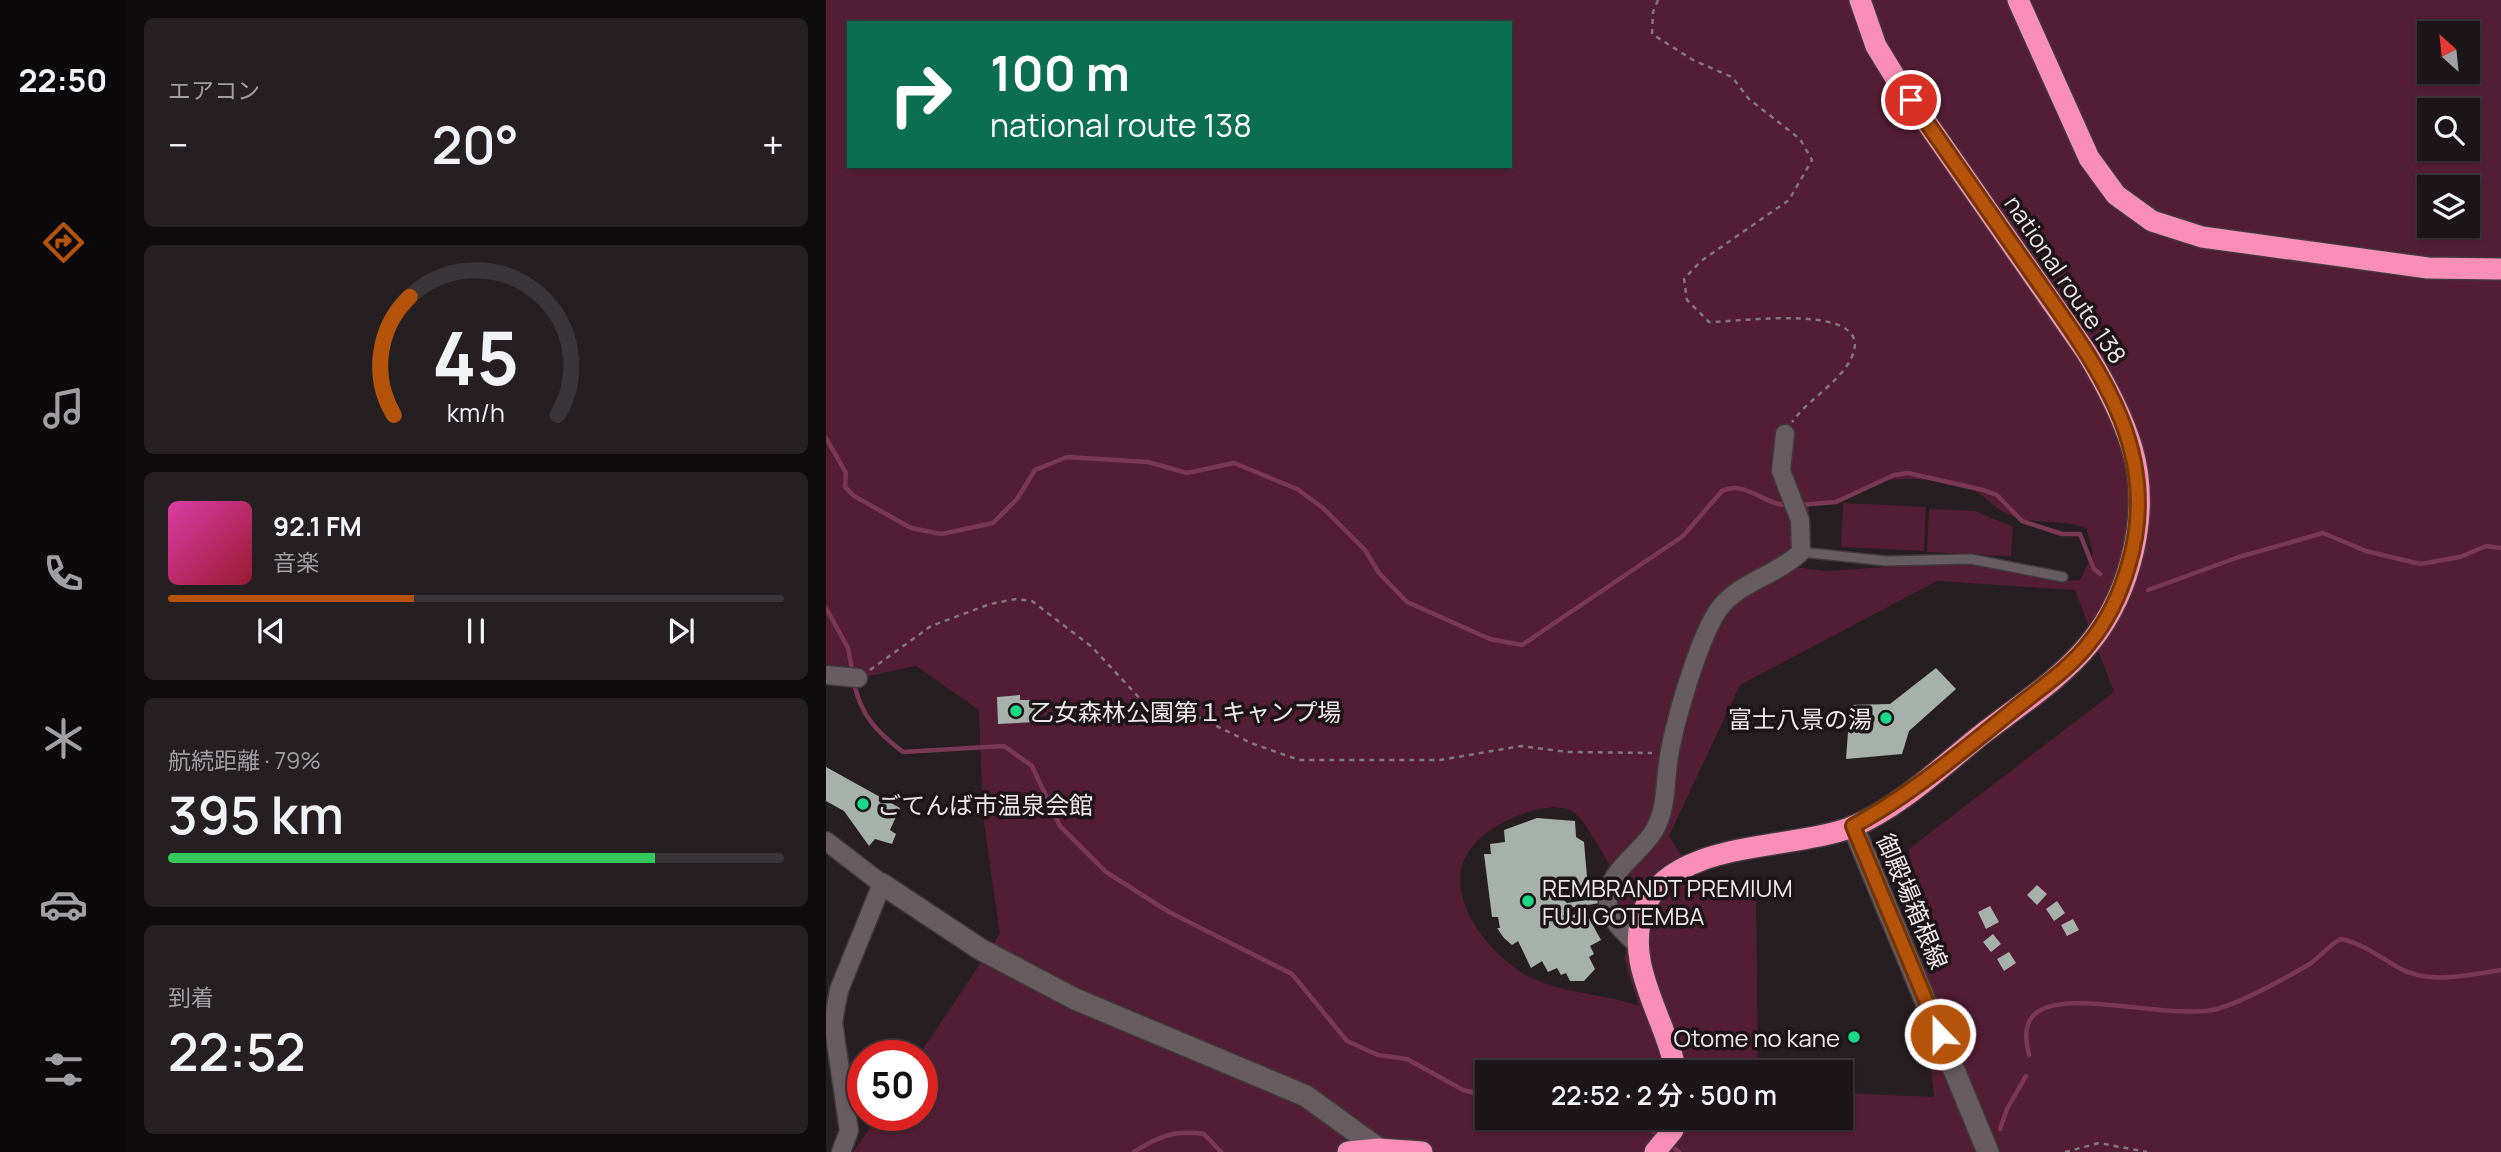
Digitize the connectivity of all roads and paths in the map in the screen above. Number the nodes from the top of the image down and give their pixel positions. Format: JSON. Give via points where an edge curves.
{"nodes":[{"id":1,"x":1658,"y":0,"type":"edge"},
{"id":2,"x":1860,"y":0,"type":"edge"},
{"id":3,"x":2018,"y":0,"type":"edge"},
{"id":4,"x":2501,"y":270,"type":"edge"},
{"id":5,"x":1785,"y":434,"type":"joint"},
{"id":6,"x":1801,"y":552,"type":"junction"},
{"id":7,"x":2063,"y":576,"type":"dead end"},
{"id":8,"x":826,"y":675,"type":"edge"},
{"id":9,"x":858,"y":678,"type":"joint"},
{"id":10,"x":1669,"y":754,"type":"junction"},
{"id":11,"x":1853,"y":826,"type":"junction"},
{"id":12,"x":826,"y":841,"type":"edge"},
{"id":13,"x":882,"y":884,"type":"junction"},
{"id":14,"x":1639,"y":946,"type":"junction"},
{"id":15,"x":1672,"y":1060,"type":"edge"},
{"id":16,"x":1670,"y":1130,"type":"edge"},
{"id":17,"x":1379,"y":1149,"type":"junction"},
{"id":18,"x":1656,"y":1151,"type":"edge"},
{"id":19,"x":841,"y":1152,"type":"edge"},
{"id":20,"x":1348,"y":1152,"type":"edge"},
{"id":21,"x":1422,"y":1152,"type":"edge"},
{"id":22,"x":1988,"y":1152,"type":"edge"},
{"id":23,"x":2065,"y":1152,"type":"edge"},
{"id":24,"x":2147,"y":1152,"type":"edge"}],
"edges":[{"from":1,"to":5,"type":"path","via":[[1652,34],[1732,77],[1749,99],[1800,139],[1812,160],[1789,200],[1701,261],[1685,279],[1686,300],[1709,322],[1801,317],[1839,326],[1852,335],[1855,348],[1849,363],[1806,403]]},
{"from":2,"to":11,"type":"highway","name":"national route 138","via":[[1864,21],[1895,77],[2106,385],[2133,450],[2139,482],[2133,550],[2123,584],[2090,643],[1906,794]]},
{"from":3,"to":4,"type":"highway","via":[[2089,158],[2116,195],[2152,221],[2202,237],[2428,268]]},
{"from":5,"to":6,"type":"street","via":[[1780,457],[1798,514]]},
{"from":6,"to":7,"type":"lane","via":[[1886,561],[1971,559]]},
{"from":6,"to":10,"type":"street","via":[[1776,573],[1735,592],[1718,611],[1696,663]]},
{"from":8,"to":9,"type":"street"},
{"from":9,"to":10,"type":"path","via":[[931,626],[1016,599],[1032,601],[1082,639],[1145,704],[1178,707],[1251,743],[1299,760],[1440,760],[1521,746]]},
{"from":10,"to":14,"type":"street","via":[[1656,828],[1608,892],[1611,915]]},
{"from":11,"to":14,"type":"highway","name":"national route 138","via":[[1701,860],[1679,870],[1661,884],[1647,904]]},
{"from":11,"to":22,"type":"street","name":"御殿場箱根線"},
{"from":12,"to":13,"type":"street"},
{"from":13,"to":17,"type":"street","via":[[980,949],[1075,999],[1307,1096]]},
{"from":13,"to":19,"type":"street","via":[[839,990],[832,1022],[849,1131]]},
{"from":14,"to":15,"type":"highway","via":[[1649,994]]},
{"from":16,"to":18,"type":"highway"},
{"from":17,"to":20,"type":"highway"},
{"from":17,"to":21,"type":"highway"},
{"from":23,"to":24,"type":"path","via":[[2099,1143]]}]}
